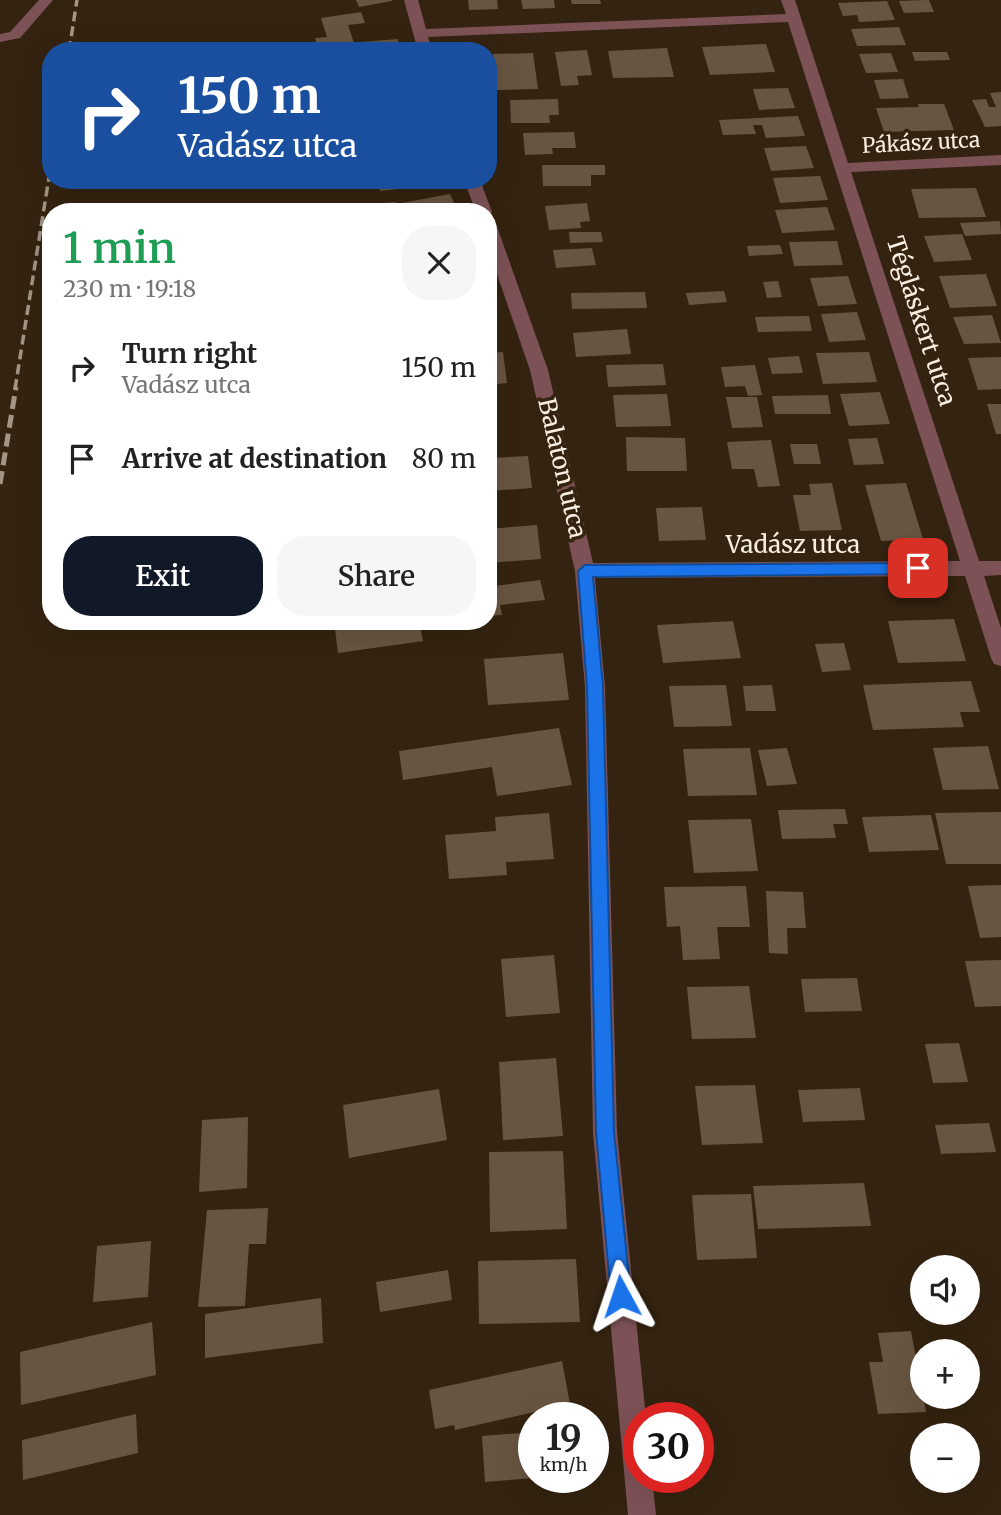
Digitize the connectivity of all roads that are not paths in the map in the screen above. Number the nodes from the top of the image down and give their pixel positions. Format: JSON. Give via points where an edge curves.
{"nodes":[{"id":1,"x":46,"y":0,"type":"edge"},
{"id":2,"x":411,"y":0,"type":"edge"},
{"id":3,"x":788,"y":0,"type":"edge"},
{"id":4,"x":793,"y":18,"type":"junction"},
{"id":5,"x":419,"y":33,"type":"junction"},
{"id":6,"x":0,"y":38,"type":"edge"},
{"id":7,"x":422,"y":42,"type":"edge"},
{"id":8,"x":1001,"y":160,"type":"edge"},
{"id":9,"x":843,"y":168,"type":"junction"},
{"id":10,"x":497,"y":250,"type":"edge"},
{"id":11,"x":974,"y":568,"type":"junction"},
{"id":12,"x":1001,"y":568,"type":"edge"},
{"id":13,"x":585,"y":571,"type":"junction"},
{"id":14,"x":1001,"y":659,"type":"edge"},
{"id":15,"x":642,"y":1515,"type":"edge"}],
"edges":[{"from":1,"to":6,"type":"street","via":[[15,35]]},
{"from":2,"to":5,"type":"street"},
{"from":3,"to":4,"type":"street","name":"Tégláskert utca"},
{"from":4,"to":5,"type":"street"},
{"from":4,"to":9,"type":"street","name":"Tégláskert utca"},
{"from":5,"to":7,"type":"street"},
{"from":8,"to":9,"type":"street","name":"Pákász utca"},
{"from":9,"to":11,"type":"street","name":"Tégláskert utca"},
{"from":10,"to":13,"type":"street","name":"Balaton utca","via":[[539,370]]},
{"from":11,"to":12,"type":"street","name":"Vadász utca"},
{"from":11,"to":13,"type":"street","name":"Vadász utca"},
{"from":11,"to":14,"type":"street","name":"Tégláskert utca"},
{"from":13,"to":15,"type":"street","name":"Balaton utca","via":[[595,687],[605,1132]]}]}
